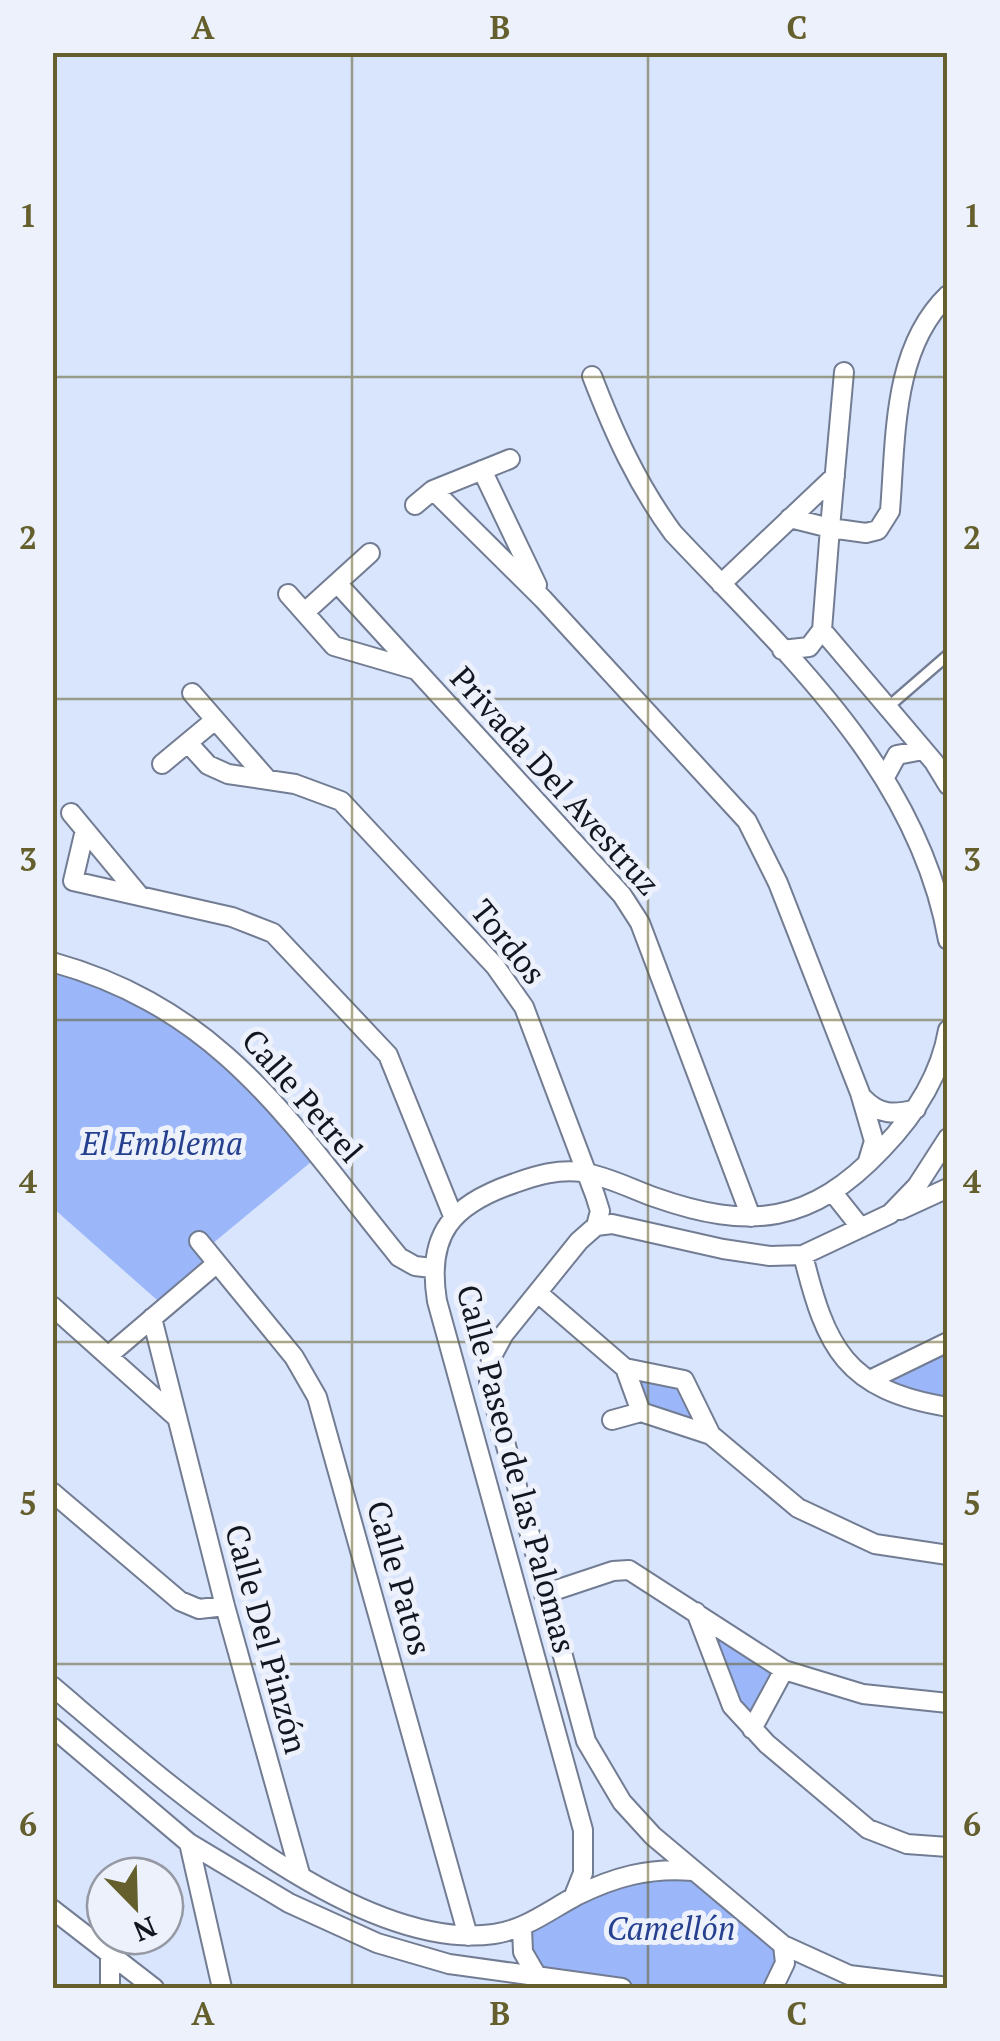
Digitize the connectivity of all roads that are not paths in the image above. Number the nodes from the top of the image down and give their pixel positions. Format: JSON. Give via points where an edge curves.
{"nodes":[{"id":1,"x":948,"y":295,"type":"edge"},
{"id":2,"x":844,"y":372,"type":"dead end"},
{"id":3,"x":592,"y":376,"type":"dead end"},
{"id":4,"x":510,"y":459,"type":"dead end"},
{"id":5,"x":482,"y":470,"type":"junction"},
{"id":6,"x":834,"y":476,"type":"junction"},
{"id":7,"x":433,"y":490,"type":"junction"},
{"id":8,"x":415,"y":506,"type":"dead end"},
{"id":9,"x":790,"y":518,"type":"junction"},
{"id":10,"x":830,"y":528,"type":"junction"},
{"id":11,"x":370,"y":554,"type":"dead end"},
{"id":12,"x":338,"y":583,"type":"junction"},
{"id":13,"x":721,"y":584,"type":"junction"},
{"id":14,"x":288,"y":594,"type":"dead end"},
{"id":15,"x":543,"y":600,"type":"junction"},
{"id":16,"x":305,"y":612,"type":"junction"},
{"id":17,"x":822,"y":630,"type":"junction"},
{"id":18,"x":782,"y":650,"type":"junction"},
{"id":19,"x":948,"y":655,"type":"edge"},
{"id":20,"x":414,"y":669,"type":"junction"},
{"id":21,"x":192,"y":694,"type":"dead end"},
{"id":22,"x":888,"y":707,"type":"junction"},
{"id":23,"x":215,"y":720,"type":"junction"},
{"id":24,"x":188,"y":743,"type":"junction"},
{"id":25,"x":924,"y":750,"type":"junction"},
{"id":26,"x":162,"y":764,"type":"dead end"},
{"id":27,"x":885,"y":777,"type":"junction"},
{"id":28,"x":266,"y":779,"type":"junction"},
{"id":29,"x":948,"y":785,"type":"edge"},
{"id":30,"x":71,"y":813,"type":"dead end"},
{"id":31,"x":85,"y":830,"type":"junction"},
{"id":32,"x":139,"y":895,"type":"junction"},
{"id":33,"x":948,"y":940,"type":"edge"},
{"id":34,"x":52,"y":962,"type":"edge"},
{"id":35,"x":948,"y":1030,"type":"edge"},
{"id":36,"x":860,"y":1093,"type":"junction"},
{"id":37,"x":916,"y":1109,"type":"junction"},
{"id":38,"x":948,"y":1138,"type":"edge"},
{"id":39,"x":862,"y":1170,"type":"junction"},
{"id":40,"x":584,"y":1172,"type":"junction"},
{"id":41,"x":948,"y":1188,"type":"edge"},
{"id":42,"x":834,"y":1194,"type":"junction"},
{"id":43,"x":890,"y":1214,"type":"junction"},
{"id":44,"x":452,"y":1216,"type":"junction"},
{"id":45,"x":751,"y":1217,"type":"junction"},
{"id":46,"x":596,"y":1226,"type":"junction"},
{"id":47,"x":861,"y":1228,"type":"junction"},
{"id":48,"x":199,"y":1241,"type":"dead end"},
{"id":49,"x":803,"y":1254,"type":"junction"},
{"id":50,"x":216,"y":1264,"type":"junction"},
{"id":51,"x":432,"y":1268,"type":"junction"},
{"id":52,"x":538,"y":1294,"type":"junction"},
{"id":53,"x":52,"y":1306,"type":"edge"},
{"id":54,"x":152,"y":1318,"type":"junction"},
{"id":55,"x":948,"y":1342,"type":"edge"},
{"id":56,"x":108,"y":1355,"type":"junction"},
{"id":57,"x":624,"y":1368,"type":"junction"},
{"id":58,"x":870,"y":1380,"type":"junction"},
{"id":59,"x":948,"y":1408,"type":"edge"},
{"id":60,"x":641,"y":1412,"type":"junction"},
{"id":61,"x":176,"y":1418,"type":"junction"},
{"id":62,"x":612,"y":1420,"type":"dead end"},
{"id":63,"x":711,"y":1435,"type":"junction"},
{"id":64,"x":52,"y":1492,"type":"edge"},
{"id":65,"x":948,"y":1555,"type":"edge"},
{"id":66,"x":544,"y":1594,"type":"junction"},
{"id":67,"x":224,"y":1606,"type":"junction"},
{"id":68,"x":696,"y":1612,"type":"junction"},
{"id":69,"x":784,"y":1670,"type":"junction"},
{"id":70,"x":52,"y":1686,"type":"edge"},
{"id":71,"x":948,"y":1702,"type":"edge"},
{"id":72,"x":52,"y":1727,"type":"edge"},
{"id":73,"x":752,"y":1729,"type":"junction"},
{"id":74,"x":189,"y":1844,"type":"junction"},
{"id":75,"x":948,"y":1848,"type":"edge"},
{"id":76,"x":693,"y":1871,"type":"junction"},
{"id":77,"x":300,"y":1874,"type":"junction"},
{"id":78,"x":573,"y":1898,"type":"junction"},
{"id":79,"x":52,"y":1910,"type":"edge"},
{"id":80,"x":522,"y":1928,"type":"junction"},
{"id":81,"x":468,"y":1936,"type":"junction"},
{"id":82,"x":784,"y":1945,"type":"junction"},
{"id":83,"x":110,"y":1958,"type":"junction"},
{"id":84,"x":537,"y":1976,"type":"junction"},
{"id":85,"x":948,"y":1987,"type":"edge"},
{"id":86,"x":110,"y":1988,"type":"edge"},
{"id":87,"x":154,"y":1988,"type":"edge"},
{"id":88,"x":222,"y":1988,"type":"edge"},
{"id":89,"x":620,"y":1988,"type":"edge"},
{"id":90,"x":773,"y":1988,"type":"edge"}],
"edges":[{"from":1,"to":10,"type":"street","via":[[917,333],[906,366],[885,523],[866,533]]},
{"from":2,"to":6,"type":"street"},
{"from":3,"to":13,"type":"street","via":[[648,500]]},
{"from":4,"to":5,"type":"street"},
{"from":5,"to":7,"type":"street"},
{"from":5,"to":15,"type":"street"},
{"from":6,"to":9,"type":"street"},
{"from":6,"to":10,"type":"street"},
{"from":7,"to":8,"type":"street"},
{"from":7,"to":15,"type":"street"},
{"from":9,"to":10,"type":"street"},
{"from":9,"to":13,"type":"street"},
{"from":10,"to":17,"type":"street"},
{"from":11,"to":12,"type":"street"},
{"from":12,"to":16,"type":"street"},
{"from":12,"to":20,"type":"street","name":"Privada Del Avestruz"},
{"from":13,"to":18,"type":"street"},
{"from":14,"to":16,"type":"street","name":"Privada Del Avestruz"},
{"from":15,"to":36,"type":"street","via":[[748,821]]},
{"from":16,"to":20,"type":"street","name":"Privada Del Avestruz","via":[[334,646]]},
{"from":17,"to":18,"type":"street","via":[[809,647]]},
{"from":17,"to":22,"type":"street"},
{"from":18,"to":27,"type":"street","via":[[847,720]]},
{"from":19,"to":22,"type":"lane"},
{"from":20,"to":45,"type":"street","name":"Privada Del Avestruz","via":[[622,895],[640,923]]},
{"from":21,"to":23,"type":"street"},
{"from":22,"to":25,"type":"street"},
{"from":23,"to":24,"type":"street"},
{"from":23,"to":28,"type":"street"},
{"from":24,"to":26,"type":"street"},
{"from":24,"to":28,"type":"street","name":"Tordos","via":[[208,765]]},
{"from":25,"to":27,"type":"street","via":[[897,754]]},
{"from":25,"to":29,"type":"street"},
{"from":27,"to":33,"type":"street","via":[[912,830]]},
{"from":28,"to":40,"type":"street","name":"Tordos","via":[[341,800],[512,985]]},
{"from":30,"to":31,"type":"street"},
{"from":31,"to":32,"type":"street"},
{"from":31,"to":32,"type":"street","via":[[73,881]]},
{"from":32,"to":44,"type":"street","via":[[248,921],[273,934],[388,1056]]},
{"from":34,"to":51,"type":"street","name":"Calle Petrel","via":[[124,986],[201,1031],[250,1076],[398,1256]]},
{"from":35,"to":37,"type":"street"},
{"from":36,"to":37,"type":"street","via":[[872,1107],[892,1114]]},
{"from":36,"to":39,"type":"street","via":[[874,1141]]},
{"from":37,"to":39,"type":"street"},
{"from":38,"to":43,"type":"street","via":[[918,1186]]},
{"from":39,"to":42,"type":"street"},
{"from":40,"to":44,"type":"street","via":[[519,1181],[480,1195]]},
{"from":40,"to":45,"type":"street","via":[[690,1210]]},
{"from":40,"to":46,"type":"street","name":"Tordos","via":[[600,1211]]},
{"from":41,"to":43,"type":"street"},
{"from":42,"to":45,"type":"street","via":[[788,1214]]},
{"from":42,"to":47,"type":"street"},
{"from":43,"to":47,"type":"street"},
{"from":44,"to":51,"type":"street","name":"Calle Paseo de las Palomas"},
{"from":46,"to":49,"type":"street","via":[[770,1256]]},
{"from":46,"to":52,"type":"street","name":"Calle Paseo de las Palomas"},
{"from":47,"to":49,"type":"street"},
{"from":48,"to":50,"type":"street","name":"Calle Patos"},
{"from":49,"to":58,"type":"street","via":[[826,1336]]},
{"from":50,"to":54,"type":"street"},
{"from":50,"to":81,"type":"street","name":"Calle Patos","via":[[294,1357],[317,1397]]},
{"from":51,"to":78,"type":"street","name":"Calle Paseo de las Palomas","via":[[583,1830],[582,1873]]},
{"from":52,"to":57,"type":"street"},
{"from":52,"to":66,"type":"street","name":"Calle Paseo de las Palomas","via":[[504,1334],[489,1383]]},
{"from":53,"to":56,"type":"street"},
{"from":54,"to":56,"type":"street"},
{"from":54,"to":61,"type":"street","name":"Calle Del Pinzón"},
{"from":55,"to":58,"type":"street"},
{"from":56,"to":61,"type":"street"},
{"from":57,"to":60,"type":"street"},
{"from":57,"to":63,"type":"street","via":[[684,1380]]},
{"from":58,"to":59,"type":"street"},
{"from":60,"to":62,"type":"street"},
{"from":60,"to":63,"type":"street"},
{"from":61,"to":67,"type":"street","name":"Calle Del Pinzón"},
{"from":63,"to":65,"type":"street","via":[[819,1520],[875,1544]]},
{"from":64,"to":67,"type":"street","via":[[180,1602],[198,1610]]},
{"from":66,"to":68,"type":"street","via":[[629,1570]]},
{"from":66,"to":76,"type":"street","name":"Calle Paseo de las Palomas","via":[[586,1741],[602,1772],[643,1825]]},
{"from":67,"to":77,"type":"street","name":"Calle Del Pinzón"},
{"from":68,"to":69,"type":"street"},
{"from":68,"to":73,"type":"street","via":[[720,1684]]},
{"from":69,"to":71,"type":"street","via":[[863,1694]]},
{"from":69,"to":73,"type":"street"},
{"from":70,"to":77,"type":"street","via":[[204,1814]]},
{"from":72,"to":74,"type":"street"},
{"from":73,"to":75,"type":"street","via":[[868,1829],[906,1844]]},
{"from":74,"to":84,"type":"street","via":[[289,1904],[377,1944],[450,1964]]},
{"from":74,"to":88,"type":"street"},
{"from":76,"to":78,"type":"street","via":[[634,1873]]},
{"from":76,"to":82,"type":"street","name":"Calle Paseo de las Palomas"},
{"from":77,"to":81,"type":"street","via":[[414,1926]]},
{"from":78,"to":80,"type":"street"},
{"from":79,"to":83,"type":"street"},
{"from":80,"to":81,"type":"street"},
{"from":80,"to":84,"type":"street","via":[[524,1952]]},
{"from":82,"to":85,"type":"street","name":"Calle Paseo de las Palomas","via":[[848,1975]]},
{"from":82,"to":90,"type":"street","via":[[785,1963]]},
{"from":83,"to":86,"type":"street"},
{"from":83,"to":87,"type":"street"},
{"from":84,"to":89,"type":"street"}]}
